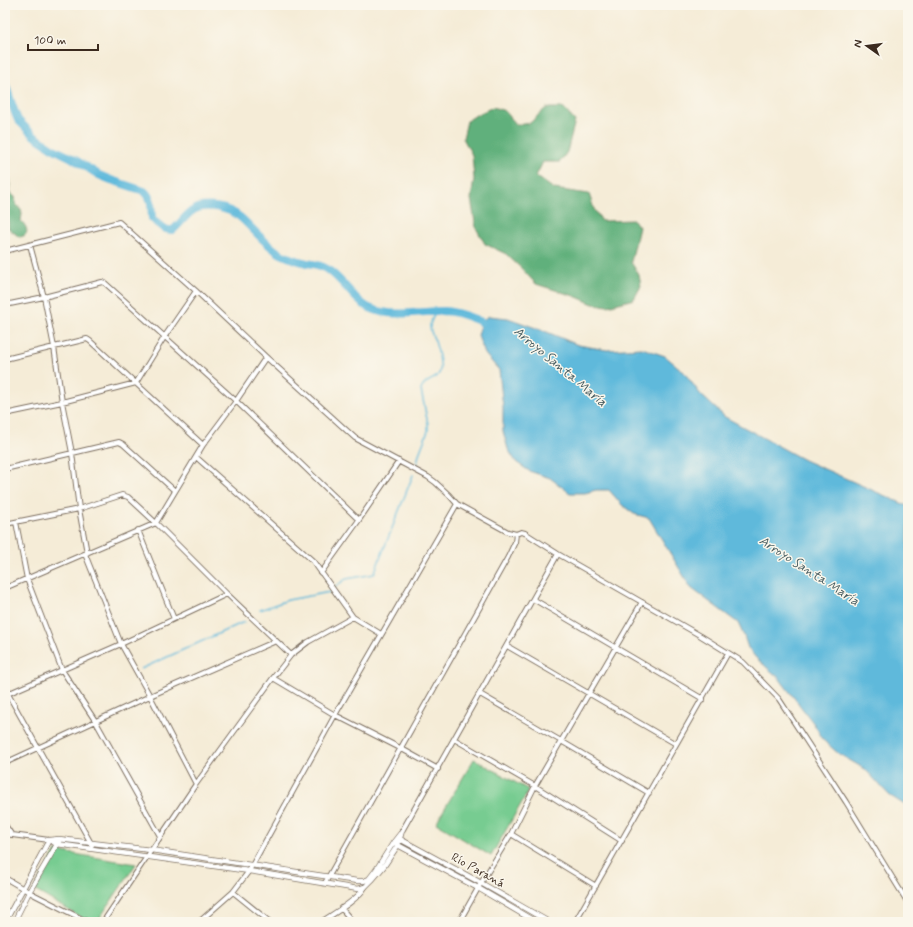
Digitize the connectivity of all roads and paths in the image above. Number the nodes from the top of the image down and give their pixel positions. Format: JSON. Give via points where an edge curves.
{"nodes":[{"id":1,"x":30,"y":245,"type":"junction"},
{"id":2,"x":5,"y":251,"type":"edge"},
{"id":3,"x":196,"y":291,"type":"junction"},
{"id":4,"x":44,"y":297,"type":"junction"},
{"id":5,"x":5,"y":305,"type":"edge"},
{"id":6,"x":165,"y":336,"type":"junction"},
{"id":7,"x":54,"y":347,"type":"junction"},
{"id":8,"x":266,"y":357,"type":"junction"},
{"id":9,"x":5,"y":359,"type":"edge"},
{"id":10,"x":136,"y":383,"type":"junction"},
{"id":11,"x":236,"y":401,"type":"junction"},
{"id":12,"x":62,"y":402,"type":"junction"},
{"id":13,"x":5,"y":414,"type":"edge"},
{"id":14,"x":203,"y":445,"type":"junction"},
{"id":15,"x":72,"y":453,"type":"junction"},
{"id":16,"x":196,"y":457,"type":"junction"},
{"id":17,"x":399,"y":461,"type":"junction"},
{"id":18,"x":5,"y":469,"type":"edge"},
{"id":19,"x":175,"y":490,"type":"junction"},
{"id":20,"x":457,"y":504,"type":"junction"},
{"id":21,"x":79,"y":509,"type":"junction"},
{"id":22,"x":360,"y":520,"type":"junction"},
{"id":23,"x":16,"y":522,"type":"junction"},
{"id":24,"x":156,"y":523,"type":"junction"},
{"id":25,"x":5,"y":524,"type":"edge"},
{"id":26,"x":138,"y":530,"type":"junction"},
{"id":27,"x":516,"y":534,"type":"junction"},
{"id":28,"x":86,"y":553,"type":"junction"},
{"id":29,"x":558,"y":554,"type":"junction"},
{"id":30,"x":321,"y":573,"type":"junction"},
{"id":31,"x":27,"y":579,"type":"junction"},
{"id":32,"x":5,"y":588,"type":"edge"},
{"id":33,"x":227,"y":594,"type":"junction"},
{"id":34,"x":533,"y":599,"type":"junction"},
{"id":35,"x":642,"y":602,"type":"junction"},
{"id":36,"x":354,"y":616,"type":"junction"},
{"id":37,"x":174,"y":619,"type":"junction"},
{"id":38,"x":381,"y":634,"type":"junction"},
{"id":39,"x":276,"y":641,"type":"junction"},
{"id":40,"x":121,"y":644,"type":"junction"},
{"id":41,"x":507,"y":646,"type":"junction"},
{"id":42,"x":615,"y":648,"type":"junction"},
{"id":43,"x":728,"y":653,"type":"junction"},
{"id":44,"x":291,"y":655,"type":"junction"},
{"id":45,"x":62,"y":670,"type":"junction"},
{"id":46,"x":273,"y":678,"type":"junction"},
{"id":47,"x":5,"y":687,"type":"edge"},
{"id":48,"x":6,"y":694,"type":"edge"},
{"id":49,"x":480,"y":694,"type":"junction"},
{"id":50,"x":588,"y":694,"type":"junction"},
{"id":51,"x":150,"y":696,"type":"junction"},
{"id":52,"x":703,"y":699,"type":"junction"},
{"id":53,"x":335,"y":715,"type":"junction"},
{"id":54,"x":96,"y":722,"type":"junction"},
{"id":55,"x":454,"y":739,"type":"junction"},
{"id":56,"x":562,"y":741,"type":"junction"},
{"id":57,"x":676,"y":744,"type":"junction"},
{"id":58,"x":38,"y":748,"type":"junction"},
{"id":59,"x":400,"y":748,"type":"junction"},
{"id":60,"x":5,"y":763,"type":"edge"},
{"id":61,"x":438,"y":769,"type":"junction"},
{"id":62,"x":196,"y":784,"type":"junction"},
{"id":63,"x":535,"y":786,"type":"junction"},
{"id":64,"x":649,"y":793,"type":"junction"},
{"id":65,"x":5,"y":825,"type":"edge"},
{"id":66,"x":402,"y":831,"type":"joint"},
{"id":67,"x":5,"y":834,"type":"edge"},
{"id":68,"x":11,"y":834,"type":"junction"},
{"id":69,"x":511,"y":834,"type":"junction"},
{"id":70,"x":160,"y":836,"type":"junction"},
{"id":71,"x":399,"y":838,"type":"junction"},
{"id":72,"x":60,"y":839,"type":"junction"},
{"id":73,"x":49,"y":840,"type":"junction"},
{"id":74,"x":622,"y":841,"type":"junction"},
{"id":75,"x":92,"y":843,"type":"junction"},
{"id":76,"x":57,"y":844,"type":"junction"},
{"id":77,"x":396,"y":844,"type":"junction"},
{"id":78,"x":94,"y":849,"type":"junction"},
{"id":79,"x":151,"y":850,"type":"junction"},
{"id":80,"x":148,"y":856,"type":"junction"},
{"id":81,"x":252,"y":865,"type":"junction"},
{"id":82,"x":249,"y":871,"type":"junction"},
{"id":83,"x":329,"y":876,"type":"junction"},
{"id":84,"x":5,"y":878,"type":"edge"},
{"id":85,"x":325,"y":883,"type":"junction"},
{"id":86,"x":481,"y":883,"type":"junction"},
{"id":87,"x":596,"y":886,"type":"junction"},
{"id":88,"x":365,"y":887,"type":"junction"},
{"id":89,"x":22,"y":888,"type":"junction"},
{"id":90,"x":478,"y":888,"type":"junction"},
{"id":91,"x":29,"y":892,"type":"junction"},
{"id":92,"x":233,"y":892,"type":"junction"},
{"id":93,"x":908,"y":903,"type":"edge"},
{"id":94,"x":341,"y":908,"type":"junction"},
{"id":95,"x":5,"y":922,"type":"edge"},
{"id":96,"x":14,"y":922,"type":"edge"},
{"id":97,"x":88,"y":922,"type":"edge"},
{"id":98,"x":103,"y":922,"type":"edge"},
{"id":99,"x":199,"y":922,"type":"edge"},
{"id":100,"x":270,"y":922,"type":"edge"},
{"id":101,"x":321,"y":922,"type":"edge"},
{"id":102,"x":354,"y":922,"type":"edge"},
{"id":103,"x":459,"y":922,"type":"edge"},
{"id":104,"x":536,"y":922,"type":"edge"},
{"id":105,"x":549,"y":922,"type":"edge"},
{"id":106,"x":575,"y":922,"type":"edge"}],
"edges":[{"from":1,"to":2,"type":"street"},
{"from":1,"to":3,"type":"street","via":[[119,222]]},
{"from":1,"to":4,"type":"street"},
{"from":3,"to":6,"type":"street"},
{"from":3,"to":8,"type":"street"},
{"from":4,"to":5,"type":"street"},
{"from":4,"to":6,"type":"street","via":[[105,282]]},
{"from":4,"to":7,"type":"street"},
{"from":6,"to":10,"type":"street"},
{"from":6,"to":11,"type":"street"},
{"from":7,"to":9,"type":"street"},
{"from":7,"to":10,"type":"street","via":[[90,341]]},
{"from":7,"to":12,"type":"street"},
{"from":8,"to":11,"type":"street"},
{"from":8,"to":17,"type":"street","via":[[355,438]]},
{"from":10,"to":12,"type":"street"},
{"from":10,"to":14,"type":"street"},
{"from":11,"to":14,"type":"street"},
{"from":11,"to":22,"type":"street"},
{"from":12,"to":13,"type":"street"},
{"from":12,"to":15,"type":"street"},
{"from":14,"to":16,"type":"street"},
{"from":15,"to":18,"type":"street"},
{"from":15,"to":19,"type":"street","via":[[119,442]]},
{"from":15,"to":21,"type":"street"},
{"from":16,"to":19,"type":"street"},
{"from":16,"to":30,"type":"street","via":[[313,561]]},
{"from":17,"to":20,"type":"street","via":[[435,482]]},
{"from":17,"to":22,"type":"street"},
{"from":19,"to":24,"type":"street"},
{"from":20,"to":27,"type":"street"},
{"from":20,"to":38,"type":"street"},
{"from":21,"to":23,"type":"street"},
{"from":21,"to":24,"type":"street","via":[[122,495],[128,497]]},
{"from":21,"to":28,"type":"street"},
{"from":22,"to":30,"type":"street"},
{"from":23,"to":25,"type":"street"},
{"from":23,"to":31,"type":"street"},
{"from":24,"to":26,"type":"street"},
{"from":24,"to":33,"type":"street"},
{"from":26,"to":28,"type":"street"},
{"from":26,"to":37,"type":"street"},
{"from":27,"to":29,"type":"street","via":[[525,533]]},
{"from":27,"to":59,"type":"street","via":[[508,557]]},
{"from":28,"to":31,"type":"street"},
{"from":28,"to":40,"type":"street"},
{"from":29,"to":34,"type":"street"},
{"from":29,"to":35,"type":"street"},
{"from":30,"to":36,"type":"street"},
{"from":31,"to":32,"type":"street"},
{"from":31,"to":45,"type":"street"},
{"from":33,"to":37,"type":"street"},
{"from":33,"to":39,"type":"street"},
{"from":34,"to":41,"type":"street"},
{"from":34,"to":42,"type":"street"},
{"from":35,"to":42,"type":"street"},
{"from":35,"to":43,"type":"street"},
{"from":36,"to":38,"type":"street"},
{"from":36,"to":44,"type":"street","via":[[308,642]]},
{"from":37,"to":40,"type":"street"},
{"from":38,"to":53,"type":"street"},
{"from":39,"to":44,"type":"street"},
{"from":39,"to":51,"type":"street"},
{"from":40,"to":45,"type":"street"},
{"from":40,"to":51,"type":"street"},
{"from":41,"to":49,"type":"street"},
{"from":41,"to":50,"type":"street"},
{"from":42,"to":50,"type":"street"},
{"from":42,"to":52,"type":"street"},
{"from":43,"to":52,"type":"street"},
{"from":43,"to":93,"type":"street","via":[[743,662],[779,699]]},
{"from":44,"to":46,"type":"street"},
{"from":45,"to":48,"type":"street"},
{"from":45,"to":54,"type":"street"},
{"from":46,"to":53,"type":"street"},
{"from":46,"to":62,"type":"street"},
{"from":47,"to":48,"type":"street"},
{"from":48,"to":58,"type":"street"},
{"from":49,"to":55,"type":"street"},
{"from":49,"to":56,"type":"street"},
{"from":50,"to":56,"type":"street"},
{"from":50,"to":57,"type":"street"},
{"from":51,"to":54,"type":"street"},
{"from":51,"to":62,"type":"street"},
{"from":52,"to":57,"type":"street"},
{"from":53,"to":59,"type":"street"},
{"from":53,"to":81,"type":"street"},
{"from":54,"to":58,"type":"street"},
{"from":54,"to":70,"type":"street"},
{"from":55,"to":61,"type":"street"},
{"from":55,"to":63,"type":"street"},
{"from":56,"to":63,"type":"street"},
{"from":56,"to":64,"type":"street"},
{"from":57,"to":64,"type":"street"},
{"from":58,"to":60,"type":"street"},
{"from":58,"to":75,"type":"street"},
{"from":59,"to":61,"type":"street"},
{"from":59,"to":83,"type":"street"},
{"from":61,"to":66,"type":"street"},
{"from":62,"to":70,"type":"street"},
{"from":63,"to":69,"type":"street"},
{"from":63,"to":74,"type":"street"},
{"from":64,"to":74,"type":"street"},
{"from":65,"to":68,"type":"street"},
{"from":66,"to":71,"type":"street"},
{"from":67,"to":68,"type":"street"},
{"from":68,"to":73,"type":"street"},
{"from":69,"to":86,"type":"street"},
{"from":69,"to":87,"type":"street"},
{"from":70,"to":79,"type":"street"},
{"from":71,"to":77,"type":"street"},
{"from":71,"to":86,"type":"street","name":"Río Paraná"},
{"from":72,"to":73,"type":"street"},
{"from":72,"to":75,"type":"street"},
{"from":72,"to":76,"type":"street"},
{"from":73,"to":76,"type":"street"},
{"from":73,"to":89,"type":"street"},
{"from":74,"to":87,"type":"street"},
{"from":75,"to":78,"type":"street"},
{"from":75,"to":79,"type":"street"},
{"from":76,"to":78,"type":"street"},
{"from":76,"to":91,"type":"street"},
{"from":77,"to":83,"type":"street","via":[[369,879],[357,881]]},
{"from":77,"to":88,"type":"street","via":[[384,866]]},
{"from":77,"to":90,"type":"street","name":"Río Paraná"},
{"from":78,"to":80,"type":"street"},
{"from":79,"to":80,"type":"street"},
{"from":79,"to":81,"type":"street"},
{"from":80,"to":82,"type":"street"},
{"from":80,"to":98,"type":"street"},
{"from":81,"to":82,"type":"street"},
{"from":81,"to":83,"type":"street"},
{"from":82,"to":85,"type":"street"},
{"from":82,"to":92,"type":"street"},
{"from":83,"to":85,"type":"street"},
{"from":84,"to":89,"type":"street"},
{"from":85,"to":88,"type":"street","via":[[358,889]]},
{"from":86,"to":90,"type":"street"},
{"from":86,"to":105,"type":"street","name":"Río Paraná"},
{"from":87,"to":106,"type":"street"},
{"from":88,"to":94,"type":"street"},
{"from":89,"to":91,"type":"street"},
{"from":89,"to":95,"type":"street"},
{"from":90,"to":103,"type":"street"},
{"from":90,"to":104,"type":"street","name":"Río Paraná"},
{"from":91,"to":96,"type":"street"},
{"from":91,"to":97,"type":"street"},
{"from":92,"to":99,"type":"street"},
{"from":92,"to":100,"type":"street"},
{"from":94,"to":101,"type":"street"},
{"from":94,"to":102,"type":"street"}]}
